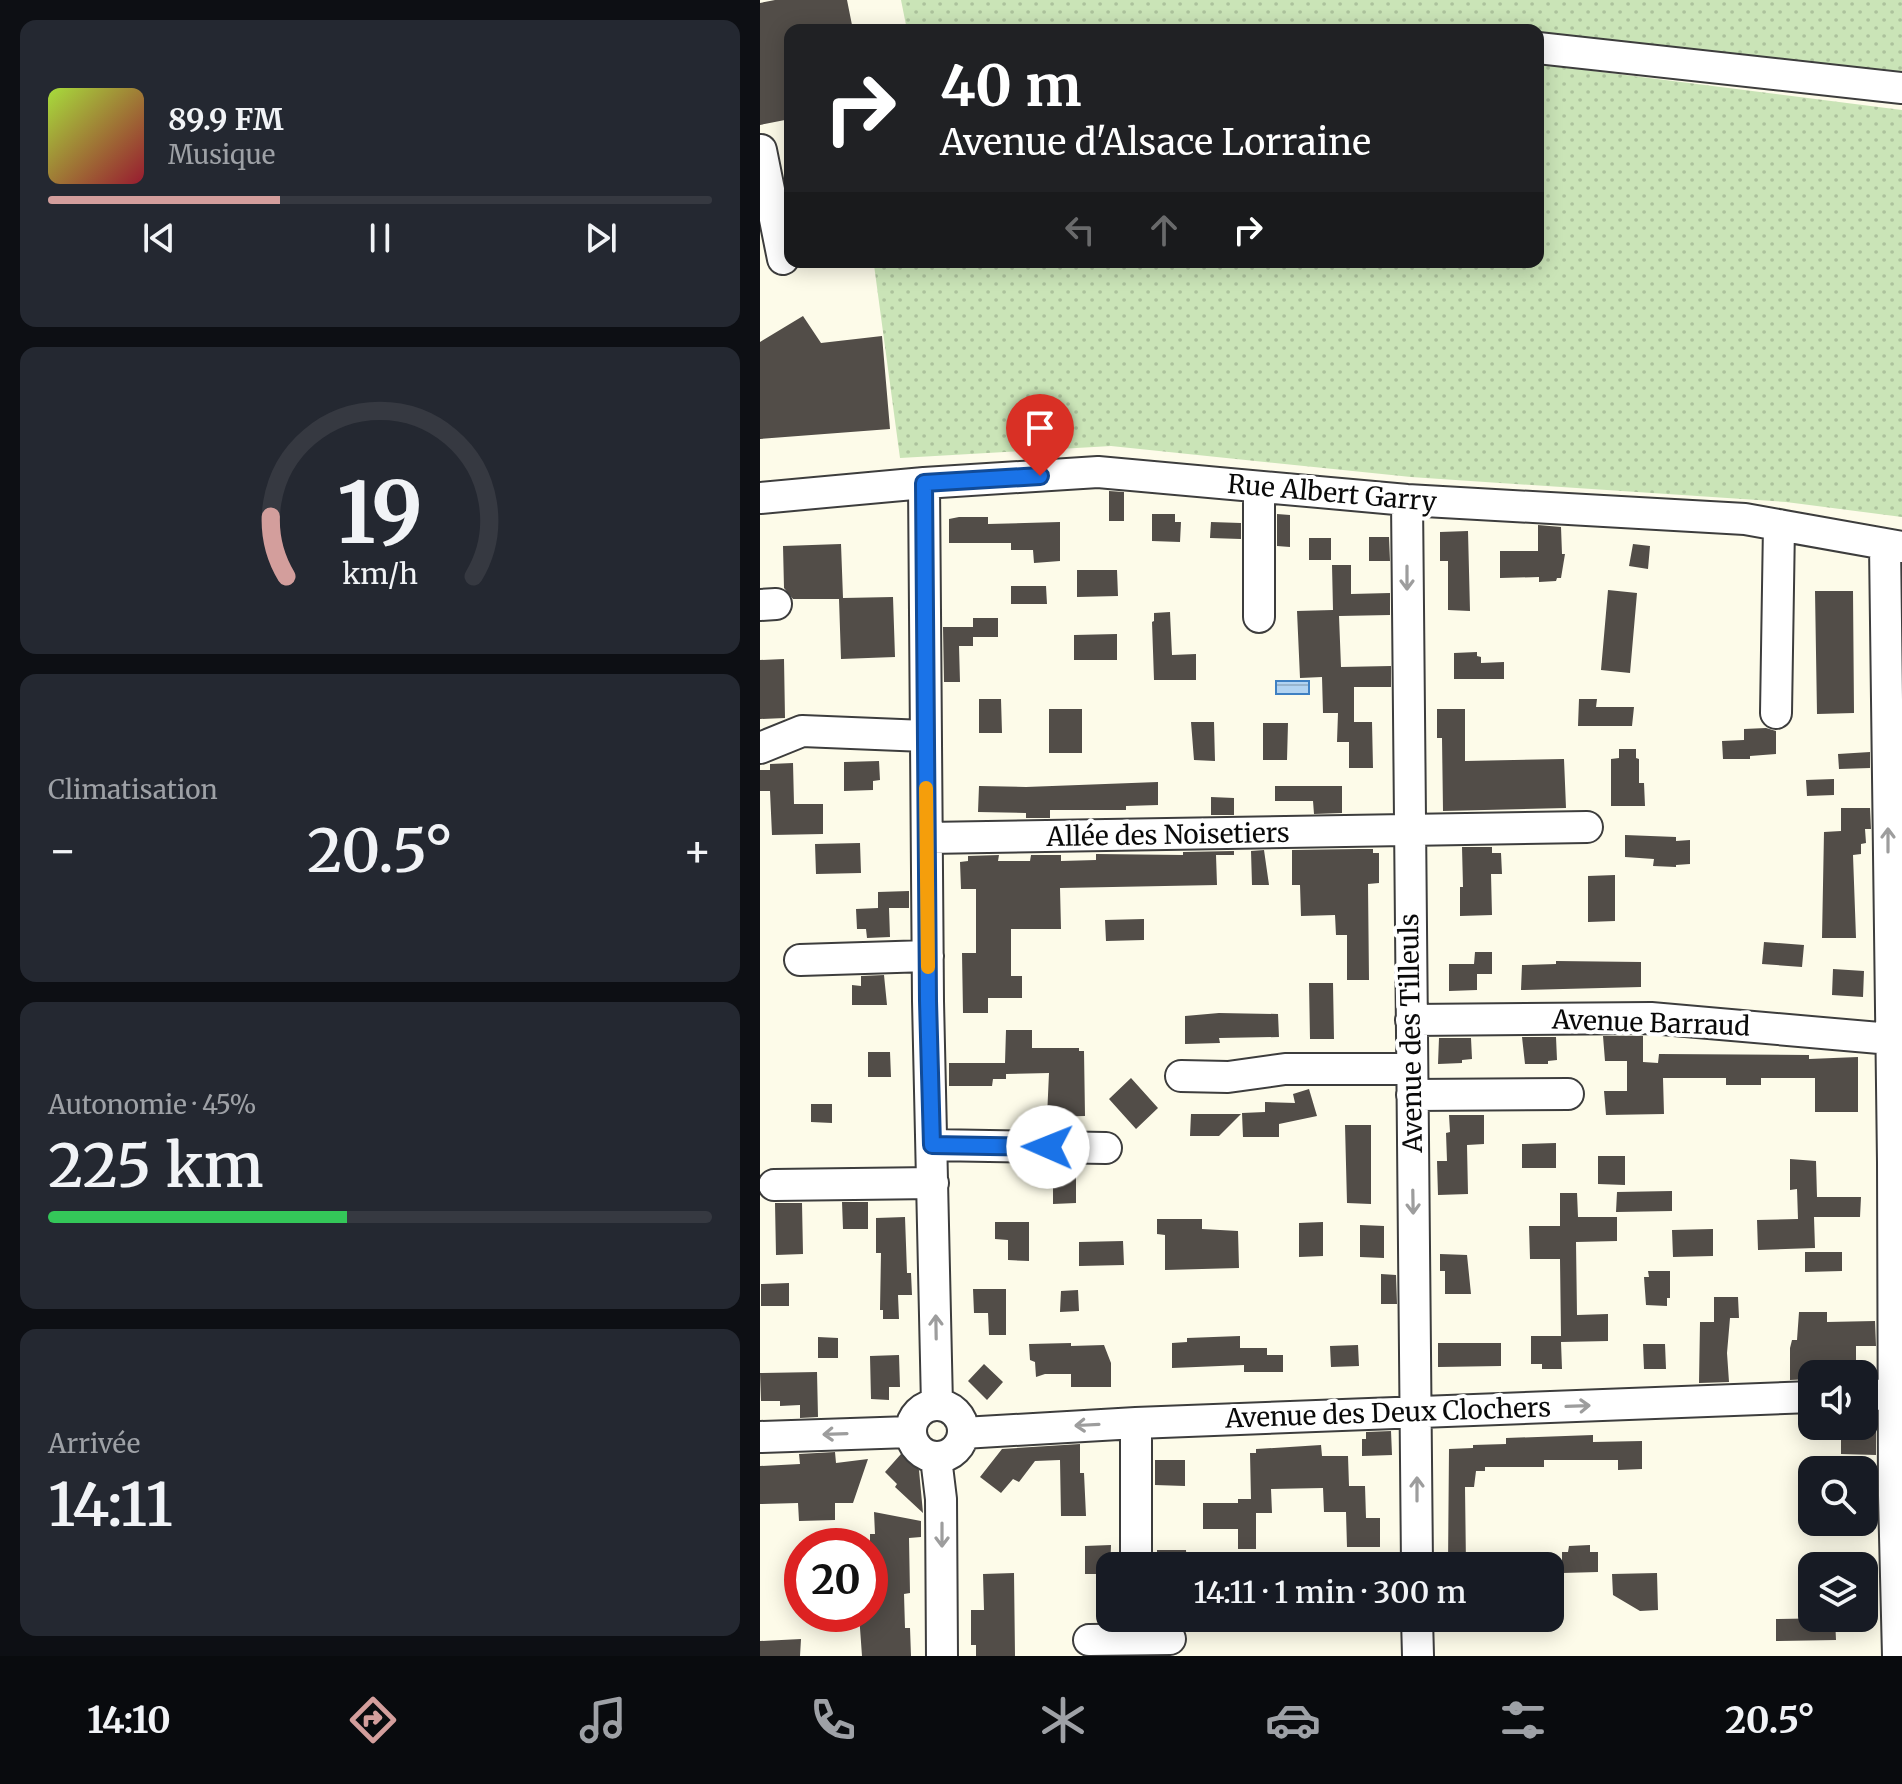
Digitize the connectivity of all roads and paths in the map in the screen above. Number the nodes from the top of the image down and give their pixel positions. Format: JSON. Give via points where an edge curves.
{"nodes":[{"id":1,"x":1544,"y":49,"type":"edge"},
{"id":2,"x":1902,"y":88,"type":"edge"},
{"id":3,"x":761,"y":150,"type":"edge"},
{"id":4,"x":778,"y":260,"type":"edge"},
{"id":5,"x":924,"y":483,"type":"junction"},
{"id":6,"x":1259,"y":487,"type":"junction"},
{"id":7,"x":760,"y":498,"type":"edge"},
{"id":8,"x":1407,"y":500,"type":"junction"},
{"id":9,"x":1779,"y":525,"type":"junction"},
{"id":10,"x":1894,"y":546,"type":"edge"},
{"id":11,"x":1259,"y":617,"type":"dead end"},
{"id":12,"x":1776,"y":713,"type":"dead end"},
{"id":13,"x":925,"y":736,"type":"junction"},
{"id":14,"x":760,"y":748,"type":"edge"},
{"id":15,"x":1587,"y":827,"type":"dead end"},
{"id":16,"x":1408,"y":831,"type":"junction"},
{"id":17,"x":927,"y":838,"type":"junction"},
{"id":18,"x":928,"y":956,"type":"junction"},
{"id":19,"x":800,"y":960,"type":"dead end"},
{"id":20,"x":1895,"y":963,"type":"edge"},
{"id":21,"x":1411,"y":1020,"type":"junction"},
{"id":22,"x":1891,"y":1039,"type":"junction"},
{"id":23,"x":1181,"y":1076,"type":"dead end"},
{"id":24,"x":1412,"y":1082,"type":"junction"},
{"id":25,"x":1568,"y":1094,"type":"dead end"},
{"id":26,"x":932,"y":1145,"type":"junction"},
{"id":27,"x":1106,"y":1148,"type":"dead end"},
{"id":28,"x":1898,"y":1162,"type":"edge"},
{"id":29,"x":933,"y":1183,"type":"junction"},
{"id":30,"x":774,"y":1185,"type":"dead end"},
{"id":31,"x":1895,"y":1394,"type":"junction"},
{"id":32,"x":1878,"y":1395,"type":"edge"},
{"id":33,"x":1798,"y":1398,"type":"edge"},
{"id":34,"x":937,"y":1405,"type":"junction"},
{"id":35,"x":1417,"y":1412,"type":"junction"},
{"id":36,"x":1136,"y":1423,"type":"junction"},
{"id":37,"x":910,"y":1432,"type":"junction"},
{"id":38,"x":963,"y":1433,"type":"junction"},
{"id":39,"x":760,"y":1437,"type":"edge"},
{"id":40,"x":936,"y":1458,"type":"junction"},
{"id":41,"x":1898,"y":1496,"type":"edge"},
{"id":42,"x":1136,"y":1552,"type":"edge"},
{"id":43,"x":1417,"y":1552,"type":"edge"},
{"id":44,"x":1120,"y":1632,"type":"edge"},
{"id":45,"x":1148,"y":1632,"type":"edge"},
{"id":46,"x":1417,"y":1632,"type":"edge"},
{"id":47,"x":1170,"y":1639,"type":"dead end"},
{"id":48,"x":1089,"y":1640,"type":"dead end"},
{"id":49,"x":942,"y":1656,"type":"edge"},
{"id":50,"x":1418,"y":1656,"type":"edge"},
{"id":51,"x":1898,"y":1656,"type":"edge"}],
"edges":[{"from":1,"to":2,"type":"street"},
{"from":3,"to":4,"type":"street"},
{"from":5,"to":6,"type":"street","name":"Rue Albert Garry","via":[[1098,472]]},
{"from":5,"to":7,"type":"street","name":"Rue Albert Garry"},
{"from":5,"to":13,"type":"street"},
{"from":6,"to":8,"type":"street","name":"Rue Albert Garry"},
{"from":6,"to":11,"type":"street"},
{"from":8,"to":9,"type":"street","name":"Rue Albert Garry"},
{"from":8,"to":16,"type":"street","name":"Avenue des Tilleuls","one_way":true},
{"from":9,"to":10,"type":"street","name":"Rue Albert Garry"},
{"from":9,"to":12,"type":"street"},
{"from":20,"to":10,"type":"street","one_way":true},
{"from":13,"to":14,"type":"street","via":[[802,731]]},
{"from":13,"to":17,"type":"street"},
{"from":15,"to":16,"type":"street","name":"Allée des Noisetiers"},
{"from":16,"to":17,"type":"street","name":"Allée des Noisetiers"},
{"from":16,"to":21,"type":"street","name":"Avenue des Tilleuls"},
{"from":17,"to":18,"type":"street"},
{"from":18,"to":19,"type":"street"},
{"from":18,"to":26,"type":"street"},
{"from":20,"to":22,"type":"street"},
{"from":21,"to":22,"type":"street","name":"Avenue Barraud","via":[[1651,1018]]},
{"from":21,"to":24,"type":"street","name":"Avenue des Tilleuls"},
{"from":22,"to":28,"type":"street"},
{"from":23,"to":24,"type":"street","via":[[1228,1077],[1285,1069]]},
{"from":24,"to":25,"type":"street"},
{"from":24,"to":35,"type":"street","name":"Avenue des Tilleuls","one_way":true},
{"from":26,"to":27,"type":"street"},
{"from":26,"to":29,"type":"street"},
{"from":28,"to":31,"type":"street"},
{"from":29,"to":30,"type":"street"},
{"from":34,"to":29,"type":"street","one_way":true},
{"from":31,"to":32,"type":"street"},
{"from":31,"to":41,"type":"street"},
{"from":35,"to":33,"type":"street","name":"Avenue des Deux Clochers","one_way":true},
{"from":34,"to":37,"type":"street","via":[[921,1410]]},
{"from":34,"to":38,"type":"street","via":[[953,1410]]},
{"from":35,"to":36,"type":"street","name":"Avenue des Deux Clochers"},
{"from":43,"to":35,"type":"street","name":"Avenue des Tilleuls","one_way":true},
{"from":36,"to":38,"type":"street","name":"Avenue des Deux Clochers","one_way":true},
{"from":36,"to":42,"type":"street"},
{"from":37,"to":39,"type":"street","one_way":true},
{"from":37,"to":40,"type":"street","via":[[915,1447]]},
{"from":38,"to":40,"type":"street","via":[[957,1448]]},
{"from":40,"to":49,"type":"street","one_way":true},
{"from":41,"to":51,"type":"street"},
{"from":44,"to":48,"type":"street"},
{"from":45,"to":47,"type":"street"},
{"from":46,"to":50,"type":"street"}]}
